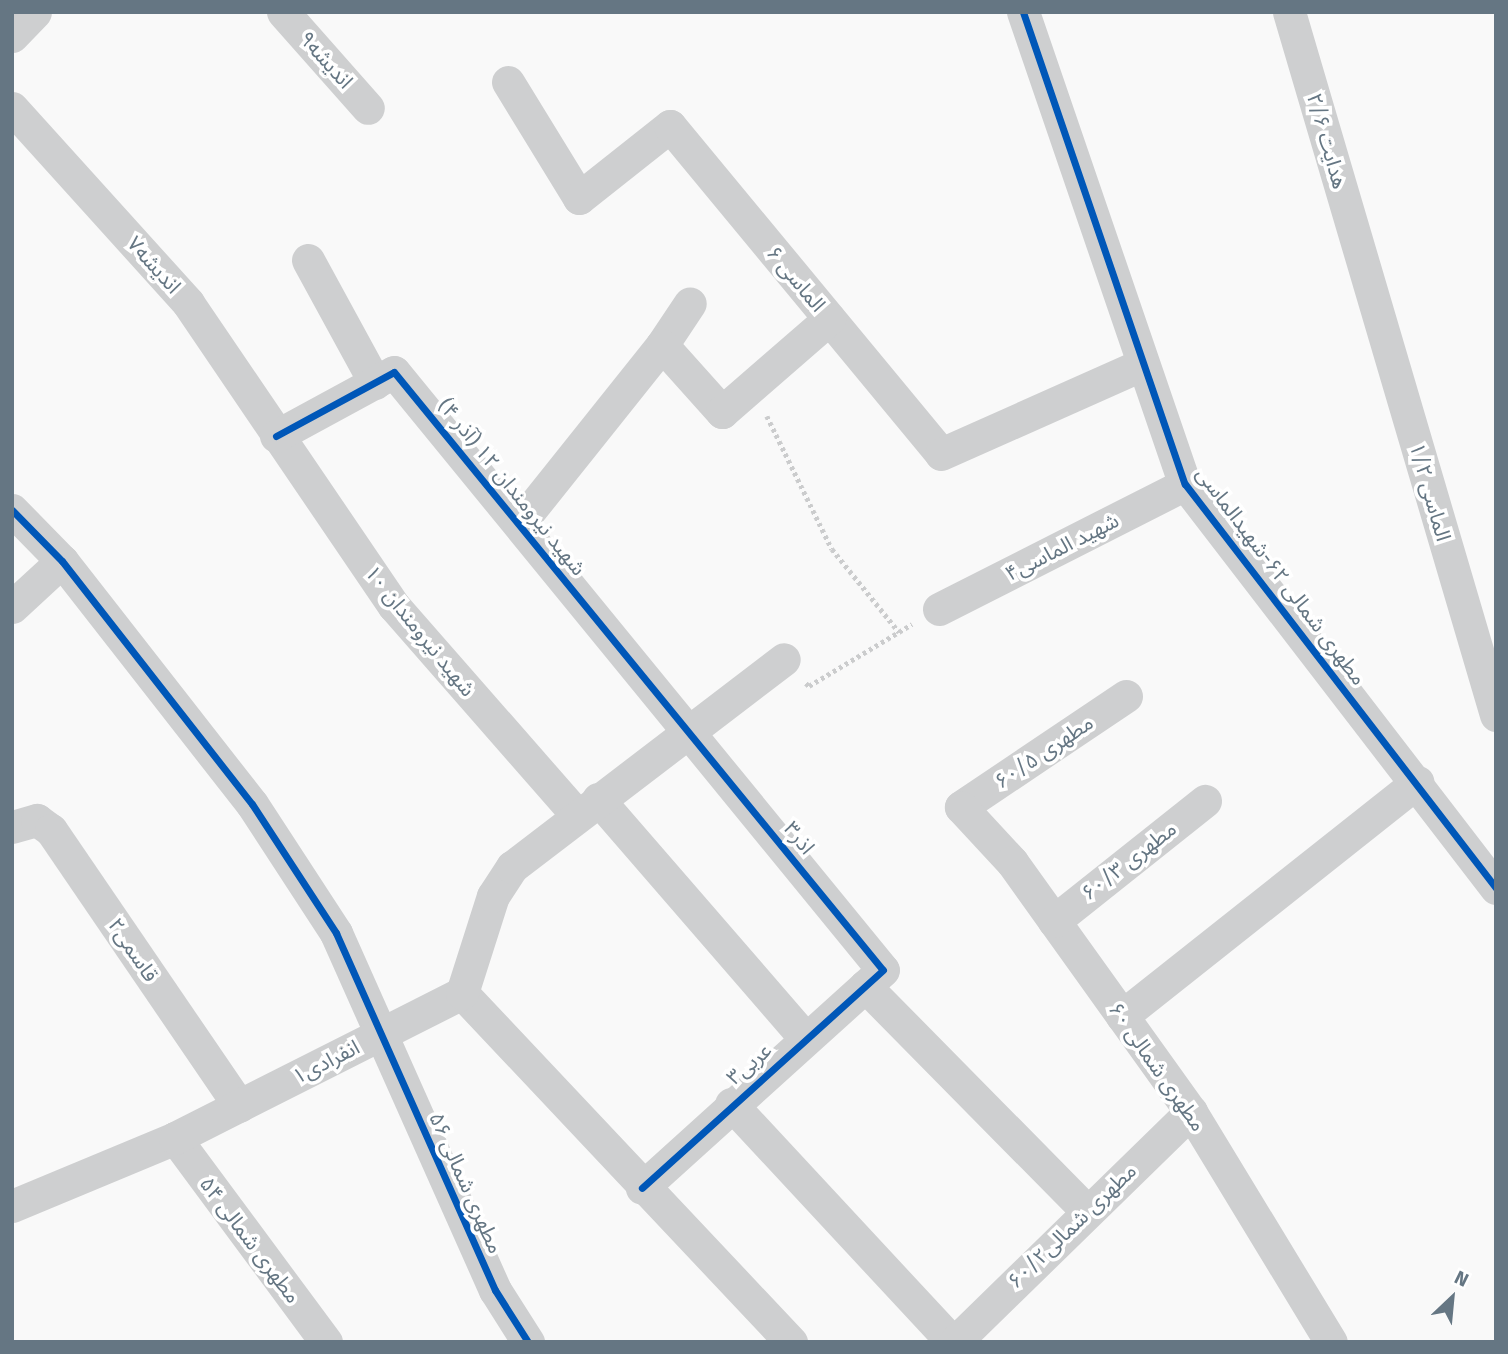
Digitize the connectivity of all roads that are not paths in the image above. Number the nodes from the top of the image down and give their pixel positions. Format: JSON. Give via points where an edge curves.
{"nodes":[{"id":1,"x":35,"y":12,"type":"edge"},
{"id":2,"x":283,"y":12,"type":"edge"},
{"id":3,"x":1023,"y":12,"type":"edge"},
{"id":4,"x":1289,"y":12,"type":"edge"},
{"id":5,"x":12,"y":36,"type":"edge"},
{"id":6,"x":508,"y":82,"type":"dead end"},
{"id":7,"x":12,"y":108,"type":"edge"},
{"id":8,"x":368,"y":108,"type":"dead end"},
{"id":9,"x":308,"y":260,"type":"dead end"},
{"id":10,"x":1365,"y":269,"type":"joint"},
{"id":11,"x":690,"y":303,"type":"dead end"},
{"id":12,"x":829,"y":319,"type":"junction"},
{"id":13,"x":662,"y":345,"type":"junction"},
{"id":14,"x":1143,"y":364,"type":"junction"},
{"id":15,"x":375,"y":383,"type":"junction"},
{"id":16,"x":276,"y":436,"type":"junction"},
{"id":17,"x":1185,"y":484,"type":"junction"},
{"id":18,"x":12,"y":510,"type":"edge"},
{"id":19,"x":519,"y":524,"type":"junction"},
{"id":20,"x":62,"y":561,"type":"junction"},
{"id":21,"x":12,"y":607,"type":"edge"},
{"id":22,"x":939,"y":609,"type":"dead end"},
{"id":23,"x":784,"y":659,"type":"road end"},
{"id":24,"x":1126,"y":696,"type":"dead end"},
{"id":25,"x":1496,"y":715,"type":"edge"},
{"id":26,"x":688,"y":729,"type":"junction"},
{"id":27,"x":1417,"y":782,"type":"junction"},
{"id":28,"x":1205,"y":801,"type":"dead end"},
{"id":29,"x":588,"y":807,"type":"junction"},
{"id":30,"x":961,"y":807,"type":"joint"},
{"id":31,"x":12,"y":827,"type":"edge"},
{"id":32,"x":1496,"y":888,"type":"edge"},
{"id":33,"x":1054,"y":921,"type":"junction"},
{"id":34,"x":874,"y":978,"type":"junction"},
{"id":35,"x":462,"y":993,"type":"junction"},
{"id":36,"x":1122,"y":1016,"type":"junction"},
{"id":37,"x":380,"y":1035,"type":"junction"},
{"id":38,"x":806,"y":1038,"type":"junction"},
{"id":39,"x":731,"y":1104,"type":"junction"},
{"id":40,"x":239,"y":1106,"type":"junction"},
{"id":41,"x":1191,"y":1112,"type":"junction"},
{"id":42,"x":175,"y":1138,"type":"junction"},
{"id":43,"x":642,"y":1188,"type":"junction"},
{"id":44,"x":12,"y":1206,"type":"edge"},
{"id":45,"x":1086,"y":1210,"type":"junction"},
{"id":46,"x":326,"y":1342,"type":"edge"},
{"id":47,"x":528,"y":1342,"type":"edge"},
{"id":48,"x":791,"y":1342,"type":"edge"},
{"id":49,"x":954,"y":1342,"type":"edge"},
{"id":50,"x":1331,"y":1342,"type":"edge"}],
"edges":[{"from":1,"to":5,"type":"street"},
{"from":2,"to":8,"type":"street","name":"اندیشه۹"},
{"from":3,"to":14,"type":"street","name":"مطهری شمالی ۶۲-شهیدالماسی"},
{"from":4,"to":10,"type":"street","name":"هدایت ۲/۶"},
{"from":6,"to":12,"type":"street","name":"الماسی ۶","via":[[579,198],[670,126]]},
{"from":7,"to":16,"type":"street","name":"اندیشه۷","via":[[188,303]]},
{"from":9,"to":15,"type":"street"},
{"from":10,"to":25,"type":"street","name":"الماسی ۱/۲"},
{"from":11,"to":13,"type":"street"},
{"from":12,"to":13,"type":"street","via":[[722,412]]},
{"from":12,"to":14,"type":"street","name":"الماسی ۶","via":[[941,454]]},
{"from":13,"to":19,"type":"street"},
{"from":14,"to":17,"type":"street","name":"مطهری شمالی ۶۲-شهیدالماسی"},
{"from":15,"to":16,"type":"street","name":"شهید نیرومندان ۱۲ (آذر ۴)"},
{"from":15,"to":19,"type":"street","name":"شهید نیرومندان ۱۲ (آذر ۴)","via":[[394,372]]},
{"from":16,"to":29,"type":"street","name":"شهید نیرومندان ۱۰","via":[[394,606]]},
{"from":17,"to":22,"type":"street","name":"شهید الماسی۴"},
{"from":17,"to":27,"type":"street","name":"مطهری شمالی ۶۲-شهیدالماسی"},
{"from":18,"to":20,"type":"street","name":"مطهری شمالی ۵۶"},
{"from":19,"to":26,"type":"street","name":"شهید نیرومندان ۱۲ (آذر ۴)"},
{"from":20,"to":21,"type":"street"},
{"from":20,"to":37,"type":"street","name":"مطهری شمالی ۵۶","via":[[252,804],[335,933]]},
{"from":23,"to":26,"type":"street"},
{"from":24,"to":30,"type":"street","name":"مطهری ۶۰/۵"},
{"from":26,"to":29,"type":"street"},
{"from":26,"to":34,"type":"street","name":"اذر۳"},
{"from":27,"to":32,"type":"street","name":"مطهری شمالی ۶۲-شهیدالماسی"},
{"from":27,"to":36,"type":"street"},
{"from":28,"to":33,"type":"street","name":"مطهری ۶۰/۳"},
{"from":29,"to":35,"type":"street","via":[[501,879]]},
{"from":29,"to":38,"type":"street","name":"شهید نیرومندان ۱۰"},
{"from":30,"to":33,"type":"street","name":"مطهری شمالی ۶۰","via":[[1012,862]]},
{"from":31,"to":40,"type":"street","name":"قاسمی۲","via":[[37,820],[51,830]]},
{"from":33,"to":36,"type":"street","name":"مطهری شمالی ۶۰"},
{"from":34,"to":38,"type":"street","name":"عربی۳"},
{"from":34,"to":45,"type":"street","name":"اذر۳"},
{"from":35,"to":37,"type":"street","name":"انفرادی۱"},
{"from":35,"to":43,"type":"street"},
{"from":36,"to":41,"type":"street","name":"مطهری شمالی ۶۰"},
{"from":37,"to":40,"type":"street","name":"انفرادی۱"},
{"from":37,"to":47,"type":"street","name":"مطهری شمالی ۵۶","via":[[495,1290]]},
{"from":38,"to":39,"type":"street","name":"عربی۳"},
{"from":39,"to":43,"type":"street","name":"عربی۳"},
{"from":39,"to":49,"type":"street"},
{"from":40,"to":42,"type":"street","name":"انفرادی۱"},
{"from":41,"to":45,"type":"street","name":"مطهری شمالی۶۰/۲"},
{"from":41,"to":50,"type":"street","name":"مطهری شمالی ۶۰"},
{"from":42,"to":44,"type":"street","name":"انفرادی۱"},
{"from":42,"to":46,"type":"street","name":"مطهری شمالی ۵۴"},
{"from":43,"to":48,"type":"street"},
{"from":45,"to":49,"type":"street","name":"مطهری شمالی۶۰/۲"}]}
